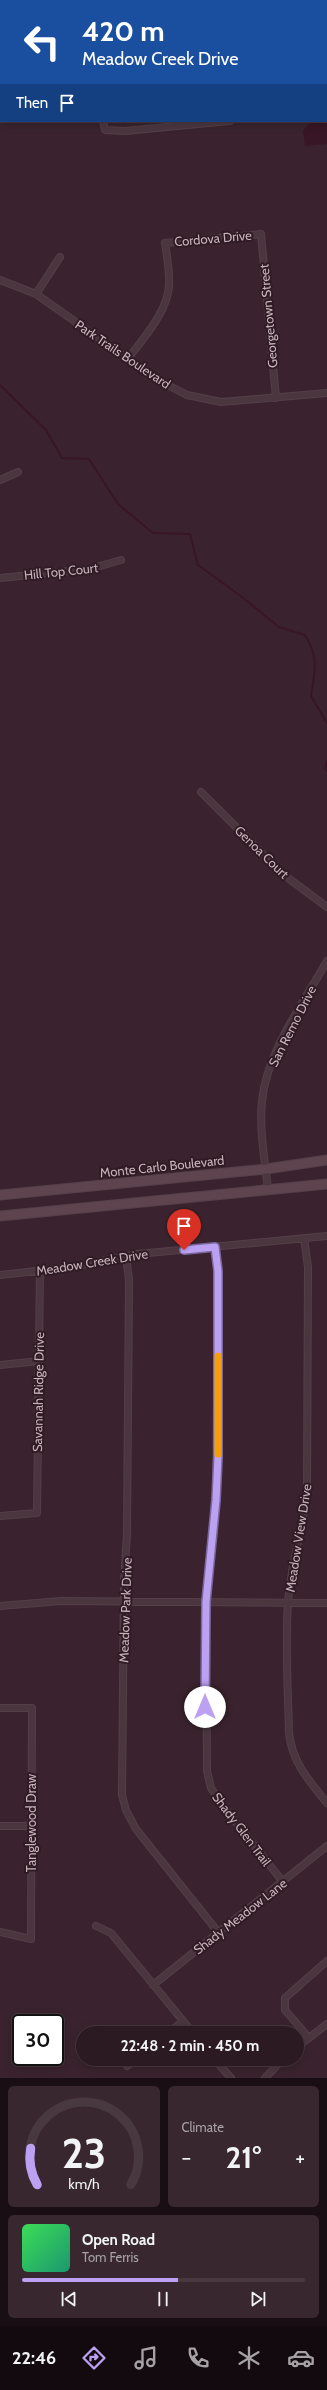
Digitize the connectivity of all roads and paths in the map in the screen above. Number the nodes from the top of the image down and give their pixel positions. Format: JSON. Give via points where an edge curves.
{"nodes":[{"id":1,"x":104,"y":122,"type":"edge"},
{"id":2,"x":200,"y":122,"type":"edge"},
{"id":3,"x":261,"y":234,"type":"joint"},
{"id":4,"x":60,"y":257,"type":"dead end"},
{"id":5,"x":0,"y":280,"type":"edge"},
{"id":6,"x":36,"y":294,"type":"junction"},
{"id":7,"x":128,"y":359,"type":"junction"},
{"id":8,"x":327,"y":393,"type":"edge"},
{"id":9,"x":276,"y":398,"type":"junction"},
{"id":10,"x":18,"y":472,"type":"dead end"},
{"id":11,"x":0,"y":480,"type":"edge"},
{"id":12,"x":121,"y":560,"type":"dead end"},
{"id":13,"x":0,"y":578,"type":"edge"},
{"id":14,"x":200,"y":792,"type":"dead end"},
{"id":15,"x":327,"y":908,"type":"edge"},
{"id":16,"x":327,"y":961,"type":"edge"},
{"id":17,"x":327,"y":1160,"type":"edge"},
{"id":18,"x":266,"y":1169,"type":"junction"},
{"id":19,"x":327,"y":1184,"type":"edge"},
{"id":20,"x":268,"y":1190,"type":"junction"},
{"id":21,"x":0,"y":1195,"type":"edge"},
{"id":22,"x":0,"y":1216,"type":"edge"},
{"id":23,"x":327,"y":1236,"type":"edge"},
{"id":24,"x":304,"y":1238,"type":"junction"},
{"id":25,"x":215,"y":1247,"type":"junction"},
{"id":26,"x":126,"y":1256,"type":"junction"},
{"id":27,"x":40,"y":1271,"type":"junction"},
{"id":28,"x":0,"y":1275,"type":"edge"},
{"id":29,"x":39,"y":1361,"type":"junction"},
{"id":30,"x":0,"y":1365,"type":"edge"},
{"id":31,"x":0,"y":1516,"type":"edge"},
{"id":32,"x":123,"y":1601,"type":"junction"},
{"id":33,"x":206,"y":1602,"type":"junction"},
{"id":34,"x":288,"y":1603,"type":"junction"},
{"id":35,"x":327,"y":1603,"type":"edge"},
{"id":36,"x":0,"y":1606,"type":"edge"},
{"id":37,"x":0,"y":1708,"type":"edge"},
{"id":38,"x":327,"y":1803,"type":"edge"},
{"id":39,"x":0,"y":1826,"type":"edge"},
{"id":40,"x":32,"y":1826,"type":"junction"},
{"id":41,"x":327,"y":1846,"type":"edge"},
{"id":42,"x":283,"y":1882,"type":"junction"},
{"id":43,"x":96,"y":1926,"type":"dead end"},
{"id":44,"x":0,"y":1932,"type":"edge"},
{"id":45,"x":218,"y":1932,"type":"junction"},
{"id":46,"x":327,"y":1961,"type":"edge"},
{"id":47,"x":153,"y":1985,"type":"junction"},
{"id":48,"x":183,"y":2021,"type":"junction"},
{"id":49,"x":327,"y":2024,"type":"edge"},
{"id":50,"x":177,"y":2026,"type":"edge"},
{"id":51,"x":187,"y":2026,"type":"edge"},
{"id":52,"x":309,"y":2038,"type":"junction"},
{"id":53,"x":304,"y":2042,"type":"edge"},
{"id":54,"x":220,"y":2066,"type":"edge"},
{"id":55,"x":276,"y":2066,"type":"edge"},
{"id":56,"x":231,"y":2078,"type":"edge"},
{"id":57,"x":265,"y":2078,"type":"edge"}],
"edges":[{"from":1,"to":2,"type":"street","via":[[105,130],[124,131]]},
{"from":3,"to":7,"type":"street","name":"Cordova Drive","via":[[166,243],[169,286],[166,301],[158,317]]},
{"from":3,"to":9,"type":"street","name":"Georgetown Street"},
{"from":4,"to":6,"type":"street"},
{"from":5,"to":6,"type":"street","name":"Park Trails Boulevard"},
{"from":6,"to":7,"type":"street","name":"Park Trails Boulevard"},
{"from":7,"to":9,"type":"street","name":"Park Trails Boulevard","via":[[167,385],[198,398],[221,402]]},
{"from":8,"to":9,"type":"street","name":"Park Trails Boulevard"},
{"from":10,"to":11,"type":"street"},
{"from":12,"to":13,"type":"street","name":"Hill Top Court","via":[[90,569]]},
{"from":14,"to":15,"type":"street","name":"Genoa Court","via":[[284,875]]},
{"from":16,"to":18,"type":"street","name":"San Remo Drive","via":[[281,1043],[266,1080],[262,1110]]},
{"from":17,"to":18,"type":"main road","name":"Monte Carlo Boulevard"},
{"from":18,"to":20,"type":"street","name":"San Remo Drive"},
{"from":18,"to":21,"type":"main road","name":"Monte Carlo Boulevard"},
{"from":19,"to":20,"type":"main road"},
{"from":20,"to":22,"type":"main road"},
{"from":23,"to":24,"type":"street","name":"Meadow Creek Drive"},
{"from":24,"to":25,"type":"street","name":"Meadow Creek Drive"},
{"from":24,"to":34,"type":"street","name":"Meadow View Drive","via":[[308,1267],[307,1494],[293,1562]]},
{"from":25,"to":26,"type":"street","name":"Meadow Creek Drive"},
{"from":25,"to":33,"type":"street","name":"Shady Glen Trail","via":[[218,1271],[218,1457]]},
{"from":26,"to":27,"type":"street","name":"Meadow Creek Drive"},
{"from":26,"to":32,"type":"street","name":"Meadow Park Drive","via":[[129,1280],[128,1534]]},
{"from":27,"to":28,"type":"street","name":"Meadow Creek Drive"},
{"from":27,"to":29,"type":"street","name":"Savannah Ridge Drive"},
{"from":29,"to":30,"type":"street"},
{"from":29,"to":31,"type":"street","name":"Savannah Ridge Drive","via":[[37,1513]]},
{"from":32,"to":33,"type":"street"},
{"from":32,"to":36,"type":"street","via":[[41,1602]]},
{"from":32,"to":45,"type":"street","name":"Meadow Park Drive","via":[[122,1786],[126,1810],[136,1829]]},
{"from":33,"to":34,"type":"street"},
{"from":33,"to":42,"type":"street","name":"Shady Glen Trail","via":[[205,1752],[211,1788]]},
{"from":34,"to":35,"type":"street"},
{"from":34,"to":38,"type":"street","name":"Meadow View Drive","via":[[290,1749],[306,1776]]},
{"from":37,"to":40,"type":"street","name":"Tanglewood Draw","via":[[32,1708]]},
{"from":39,"to":40,"type":"street"},
{"from":40,"to":44,"type":"street","name":"Tanglewood Draw","via":[[31,1939]]},
{"from":41,"to":42,"type":"street","name":"Shady Meadow Lane"},
{"from":42,"to":45,"type":"street","name":"Shady Meadow Lane"},
{"from":43,"to":47,"type":"street","via":[[111,1933]]},
{"from":45,"to":47,"type":"street","name":"Shady Meadow Lane"},
{"from":46,"to":52,"type":"street","via":[[285,1998],[285,2010]]},
{"from":47,"to":48,"type":"street"},
{"from":48,"to":50,"type":"street"},
{"from":48,"to":51,"type":"street"},
{"from":49,"to":52,"type":"street"},
{"from":52,"to":53,"type":"street"},
{"from":54,"to":56,"type":"street"},
{"from":55,"to":57,"type":"street"}]}
